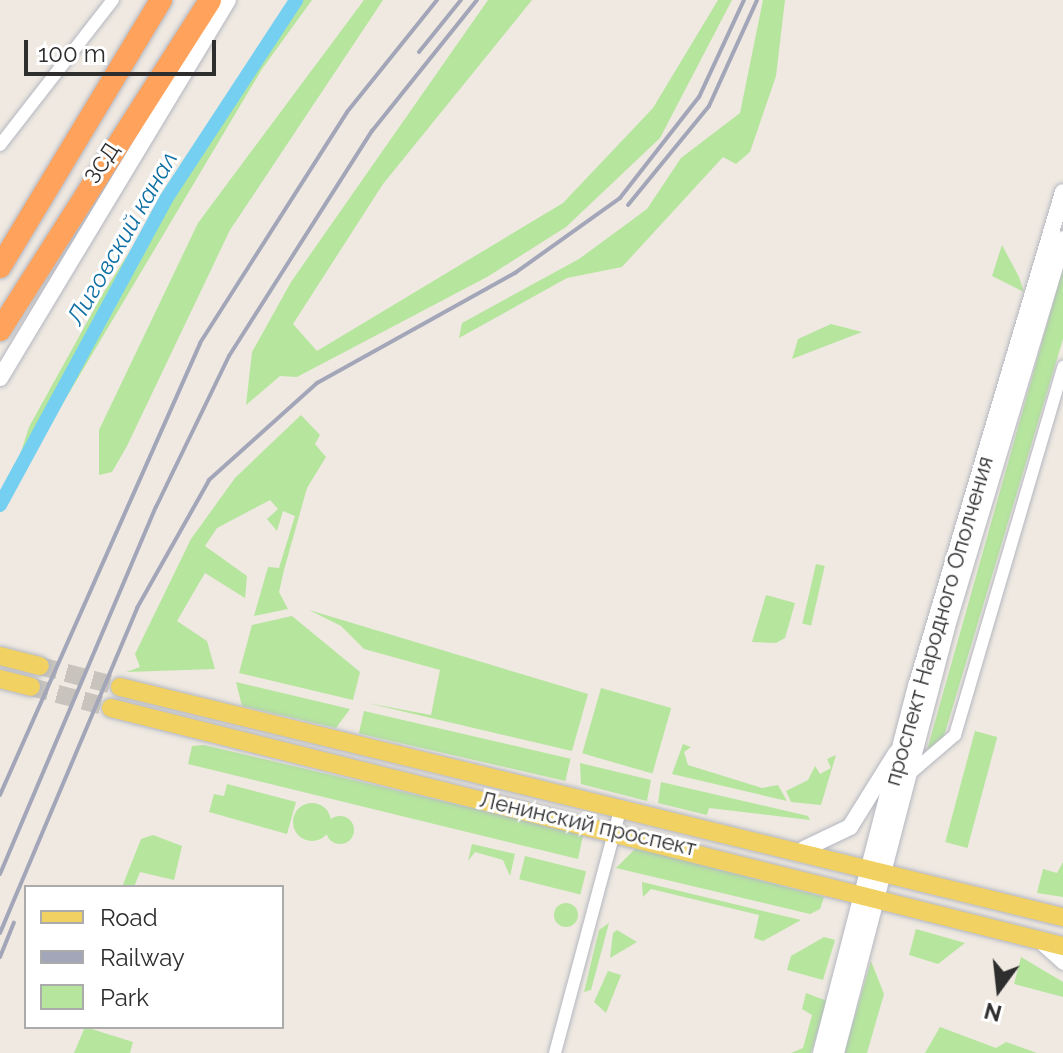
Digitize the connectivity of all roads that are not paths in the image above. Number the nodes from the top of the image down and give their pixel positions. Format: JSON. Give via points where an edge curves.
{"nodes":[{"id":1,"x":113,"y":0,"type":"edge"},
{"id":2,"x":161,"y":0,"type":"edge"},
{"id":3,"x":210,"y":0,"type":"edge"},
{"id":4,"x":228,"y":0,"type":"edge"},
{"id":5,"x":0,"y":145,"type":"edge"},
{"id":6,"x":1063,"y":192,"type":"edge"},
{"id":7,"x":1063,"y":239,"type":"edge"},
{"id":8,"x":0,"y":267,"type":"edge"},
{"id":9,"x":0,"y":330,"type":"edge"},
{"id":10,"x":1063,"y":367,"type":"edge"},
{"id":11,"x":0,"y":378,"type":"edge"},
{"id":12,"x":0,"y":656,"type":"edge"},
{"id":13,"x":40,"y":666,"type":"tunnel mouth"},
{"id":14,"x":0,"y":679,"type":"edge"},
{"id":15,"x":31,"y":687,"type":"tunnel mouth"},
{"id":16,"x":120,"y":687,"type":"tunnel mouth"},
{"id":17,"x":111,"y":708,"type":"tunnel mouth"},
{"id":18,"x":899,"y":749,"type":"junction"},
{"id":19,"x":913,"y":771,"type":"junction"},
{"id":20,"x":621,"y":807,"type":"junction"},
{"id":21,"x":615,"y":830,"type":"junction"},
{"id":22,"x":804,"y":849,"type":"junction"},
{"id":23,"x":881,"y":868,"type":"junction"},
{"id":24,"x":874,"y":896,"type":"junction"},
{"id":25,"x":1063,"y":917,"type":"edge"},
{"id":26,"x":1034,"y":939,"type":"junction"},
{"id":27,"x":1063,"y":946,"type":"edge"},
{"id":28,"x":1063,"y":964,"type":"edge"},
{"id":29,"x":555,"y":1053,"type":"edge"},
{"id":30,"x":821,"y":1053,"type":"edge"},
{"id":31,"x":836,"y":1053,"type":"edge"}],
"edges":[{"from":1,"to":5,"type":"street"},
{"from":2,"to":8,"type":"highway","name":"ЗСД"},
{"from":3,"to":9,"type":"highway","name":"ЗСД"},
{"from":4,"to":11,"type":"main road"},
{"from":6,"to":18,"type":"main road","name":"проспект Народного Ополчения"},
{"from":7,"to":19,"type":"main road","name":"проспект Народного Ополчения","via":[[946,630]]},
{"from":10,"to":19,"type":"street","via":[[955,735]]},
{"from":12,"to":13,"type":"main road"},
{"from":14,"to":15,"type":"main road"},
{"from":16,"to":20,"type":"main road","name":"Ленинский проспект"},
{"from":17,"to":21,"type":"main road","name":"Ленинский проспект"},
{"from":18,"to":22,"type":"main road","via":[[850,827]]},
{"from":18,"to":23,"type":"main road","name":"проспект Народного Ополчения"},
{"from":19,"to":23,"type":"main road","name":"проспект Народного Ополчения"},
{"from":20,"to":21,"type":"street"},
{"from":20,"to":22,"type":"main road","name":"Ленинский проспект"},
{"from":21,"to":24,"type":"main road","name":"Ленинский проспект"},
{"from":21,"to":29,"type":"street"},
{"from":22,"to":23,"type":"main road","name":"Ленинский проспект"},
{"from":23,"to":24,"type":"main road","name":"проспект Народного Ополчения"},
{"from":23,"to":25,"type":"main road","name":"Ленинский проспект"},
{"from":24,"to":26,"type":"main road","name":"Ленинский проспект"},
{"from":24,"to":30,"type":"main road","name":"проспект Народного Ополчения"},
{"from":24,"to":31,"type":"main road","name":"проспект Народного Ополчения"},
{"from":26,"to":27,"type":"main road","name":"Ленинский проспект"},
{"from":26,"to":28,"type":"street"}]}
